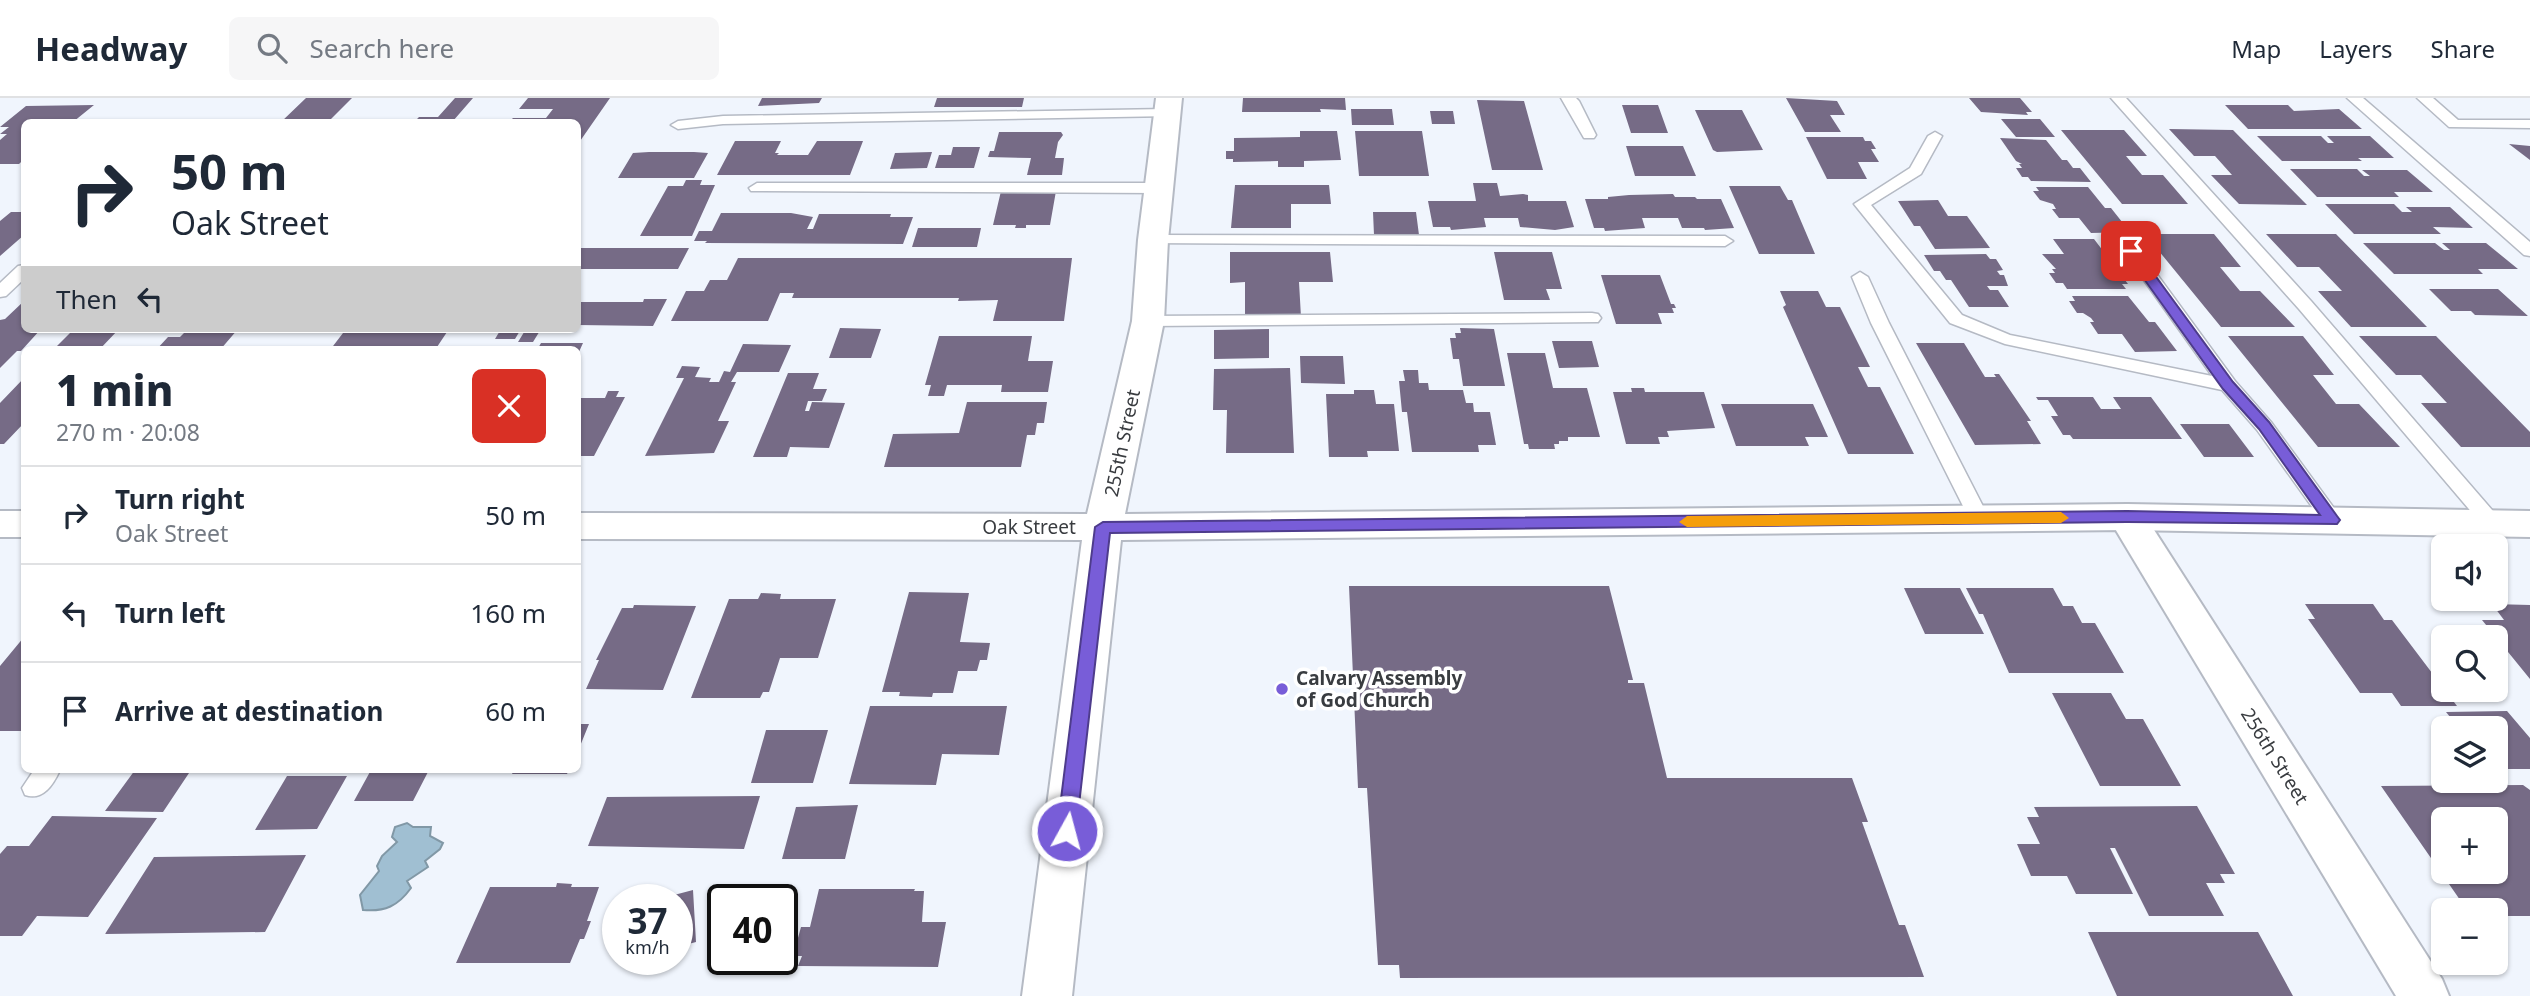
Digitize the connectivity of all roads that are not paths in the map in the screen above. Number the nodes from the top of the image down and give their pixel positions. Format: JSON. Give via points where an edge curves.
{"nodes":[{"id":1,"x":1568,"y":98,"type":"edge"},
{"id":2,"x":2118,"y":98,"type":"edge"},
{"id":3,"x":2354,"y":98,"type":"edge"},
{"id":4,"x":2424,"y":98,"type":"edge"},
{"id":5,"x":1168,"y":105,"type":"edge"},
{"id":6,"x":2530,"y":124,"type":"edge"},
{"id":7,"x":678,"y":125,"type":"dead end"},
{"id":8,"x":1589,"y":135,"type":"dead end"},
{"id":9,"x":1935,"y":136,"type":"dead end"},
{"id":10,"x":757,"y":188,"type":"dead end"},
{"id":11,"x":1158,"y":188,"type":"junction"},
{"id":12,"x":1153,"y":240,"type":"junction"},
{"id":13,"x":1725,"y":241,"type":"dead end"},
{"id":14,"x":2131,"y":251,"type":"dead end"},
{"id":15,"x":2530,"y":251,"type":"edge"},
{"id":16,"x":21,"y":273,"type":"edge"},
{"id":17,"x":1860,"y":277,"type":"dead end"},
{"id":18,"x":0,"y":292,"type":"edge"},
{"id":19,"x":1592,"y":318,"type":"dead end"},
{"id":20,"x":1148,"y":321,"type":"junction"},
{"id":21,"x":2228,"y":386,"type":"junction"},
{"id":22,"x":2127,"y":517,"type":"junction"},
{"id":23,"x":1979,"y":518,"type":"junction"},
{"id":24,"x":2332,"y":520,"type":"junction"},
{"id":25,"x":2492,"y":523,"type":"junction"},
{"id":26,"x":0,"y":524,"type":"edge"},
{"id":27,"x":21,"y":524,"type":"edge"},
{"id":28,"x":2530,"y":524,"type":"edge"},
{"id":29,"x":581,"y":526,"type":"edge"},
{"id":30,"x":1103,"y":527,"type":"junction"},
{"id":31,"x":1047,"y":996,"type":"edge"},
{"id":32,"x":2424,"y":996,"type":"edge"}],
"edges":[{"from":1,"to":8,"type":"lane"},
{"from":2,"to":25,"type":"lane","via":[[2305,305]]},
{"from":3,"to":15,"type":"lane"},
{"from":4,"to":6,"type":"lane","via":[[2454,124]]},
{"from":5,"to":7,"type":"lane"},
{"from":5,"to":11,"type":"street","name":"255th Street"},
{"from":9,"to":21,"type":"lane","via":[[1916,171],[1862,204],[1956,319],[2005,339]]},
{"from":10,"to":11,"type":"lane"},
{"from":11,"to":12,"type":"street","name":"255th Street"},
{"from":12,"to":13,"type":"lane"},
{"from":12,"to":20,"type":"street","name":"255th Street"},
{"from":14,"to":21,"type":"lane"},
{"from":16,"to":18,"type":"lane"},
{"from":17,"to":23,"type":"lane"},
{"from":19,"to":20,"type":"lane"},
{"from":20,"to":30,"type":"street","name":"255th Street"},
{"from":21,"to":24,"type":"lane","via":[[2264,426]]},
{"from":22,"to":23,"type":"street","name":"Oak Street"},
{"from":22,"to":24,"type":"street","name":"Oak Street"},
{"from":22,"to":32,"type":"street","name":"256th Street"},
{"from":23,"to":30,"type":"street","name":"Oak Street"},
{"from":24,"to":25,"type":"street","name":"Oak Street"},
{"from":25,"to":28,"type":"street","name":"Oak Street"},
{"from":26,"to":27,"type":"street"},
{"from":29,"to":30,"type":"street","name":"Oak Street"},
{"from":30,"to":31,"type":"street","name":"255th Street"}]}
